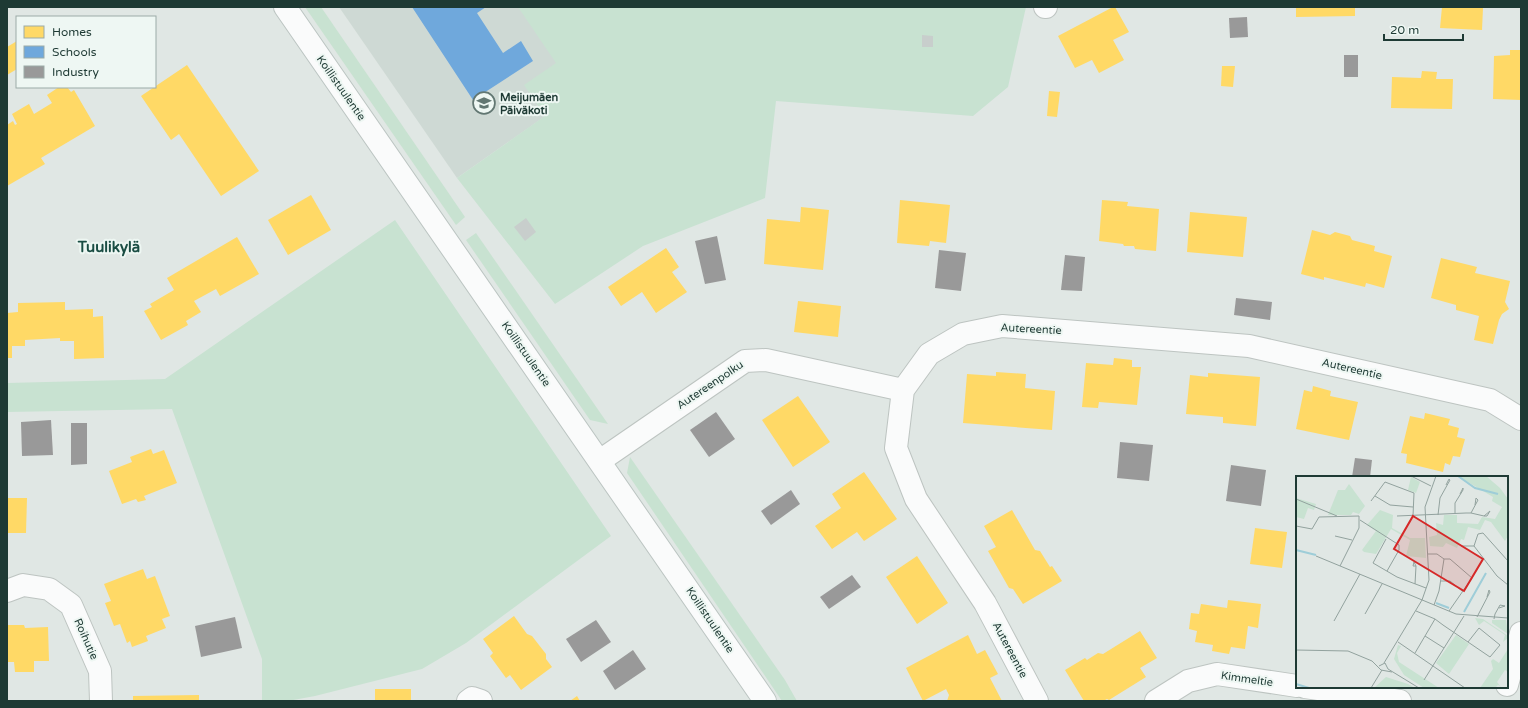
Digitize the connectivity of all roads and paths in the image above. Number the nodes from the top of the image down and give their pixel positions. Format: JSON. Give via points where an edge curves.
{"nodes":[{"id":1,"x":285,"y":7,"type":"edge"},
{"id":2,"x":903,"y":390,"type":"junction"},
{"id":3,"x":1521,"y":419,"type":"edge"},
{"id":4,"x":601,"y":460,"type":"junction"},
{"id":5,"x":7,"y":591,"type":"edge"},
{"id":6,"x":1521,"y":633,"type":"edge"},
{"id":7,"x":1508,"y":682,"type":"edge"},
{"id":8,"x":1296,"y":686,"type":"edge"},
{"id":9,"x":1312,"y":688,"type":"edge"},
{"id":10,"x":1506,"y":688,"type":"edge"},
{"id":11,"x":101,"y":701,"type":"edge"},
{"id":12,"x":468,"y":701,"type":"edge"},
{"id":13,"x":481,"y":701,"type":"edge"},
{"id":14,"x":766,"y":701,"type":"edge"},
{"id":15,"x":1037,"y":701,"type":"edge"},
{"id":16,"x":1156,"y":701,"type":"edge"},
{"id":17,"x":1400,"y":701,"type":"edge"},
{"id":18,"x":1503,"y":701,"type":"edge"}],
"edges":[{"from":1,"to":4,"type":"street","name":"Koillistuulentie"},
{"from":2,"to":3,"type":"street","name":"Autereentie","via":[[929,354],[963,334],[1002,326],[1249,346],[1490,400]]},
{"from":2,"to":4,"type":"street","name":"Autereenpolku","via":[[766,360],[745,361]]},
{"from":2,"to":15,"type":"street","name":"Autereentie","via":[[896,448],[916,499],[985,603]]},
{"from":4,"to":14,"type":"street","name":"Koillistuulentie"},
{"from":5,"to":11,"type":"street","name":"Roihutie","via":[[23,585],[49,589],[71,605],[100,671]]},
{"from":6,"to":7,"type":"street"},
{"from":8,"to":16,"type":"street","name":"Kimmeltie","via":[[1217,674],[1188,681]]},
{"from":9,"to":17,"type":"street"},
{"from":10,"to":18,"type":"street"},
{"from":12,"to":13,"type":"street","via":[[472,698]]}]}
